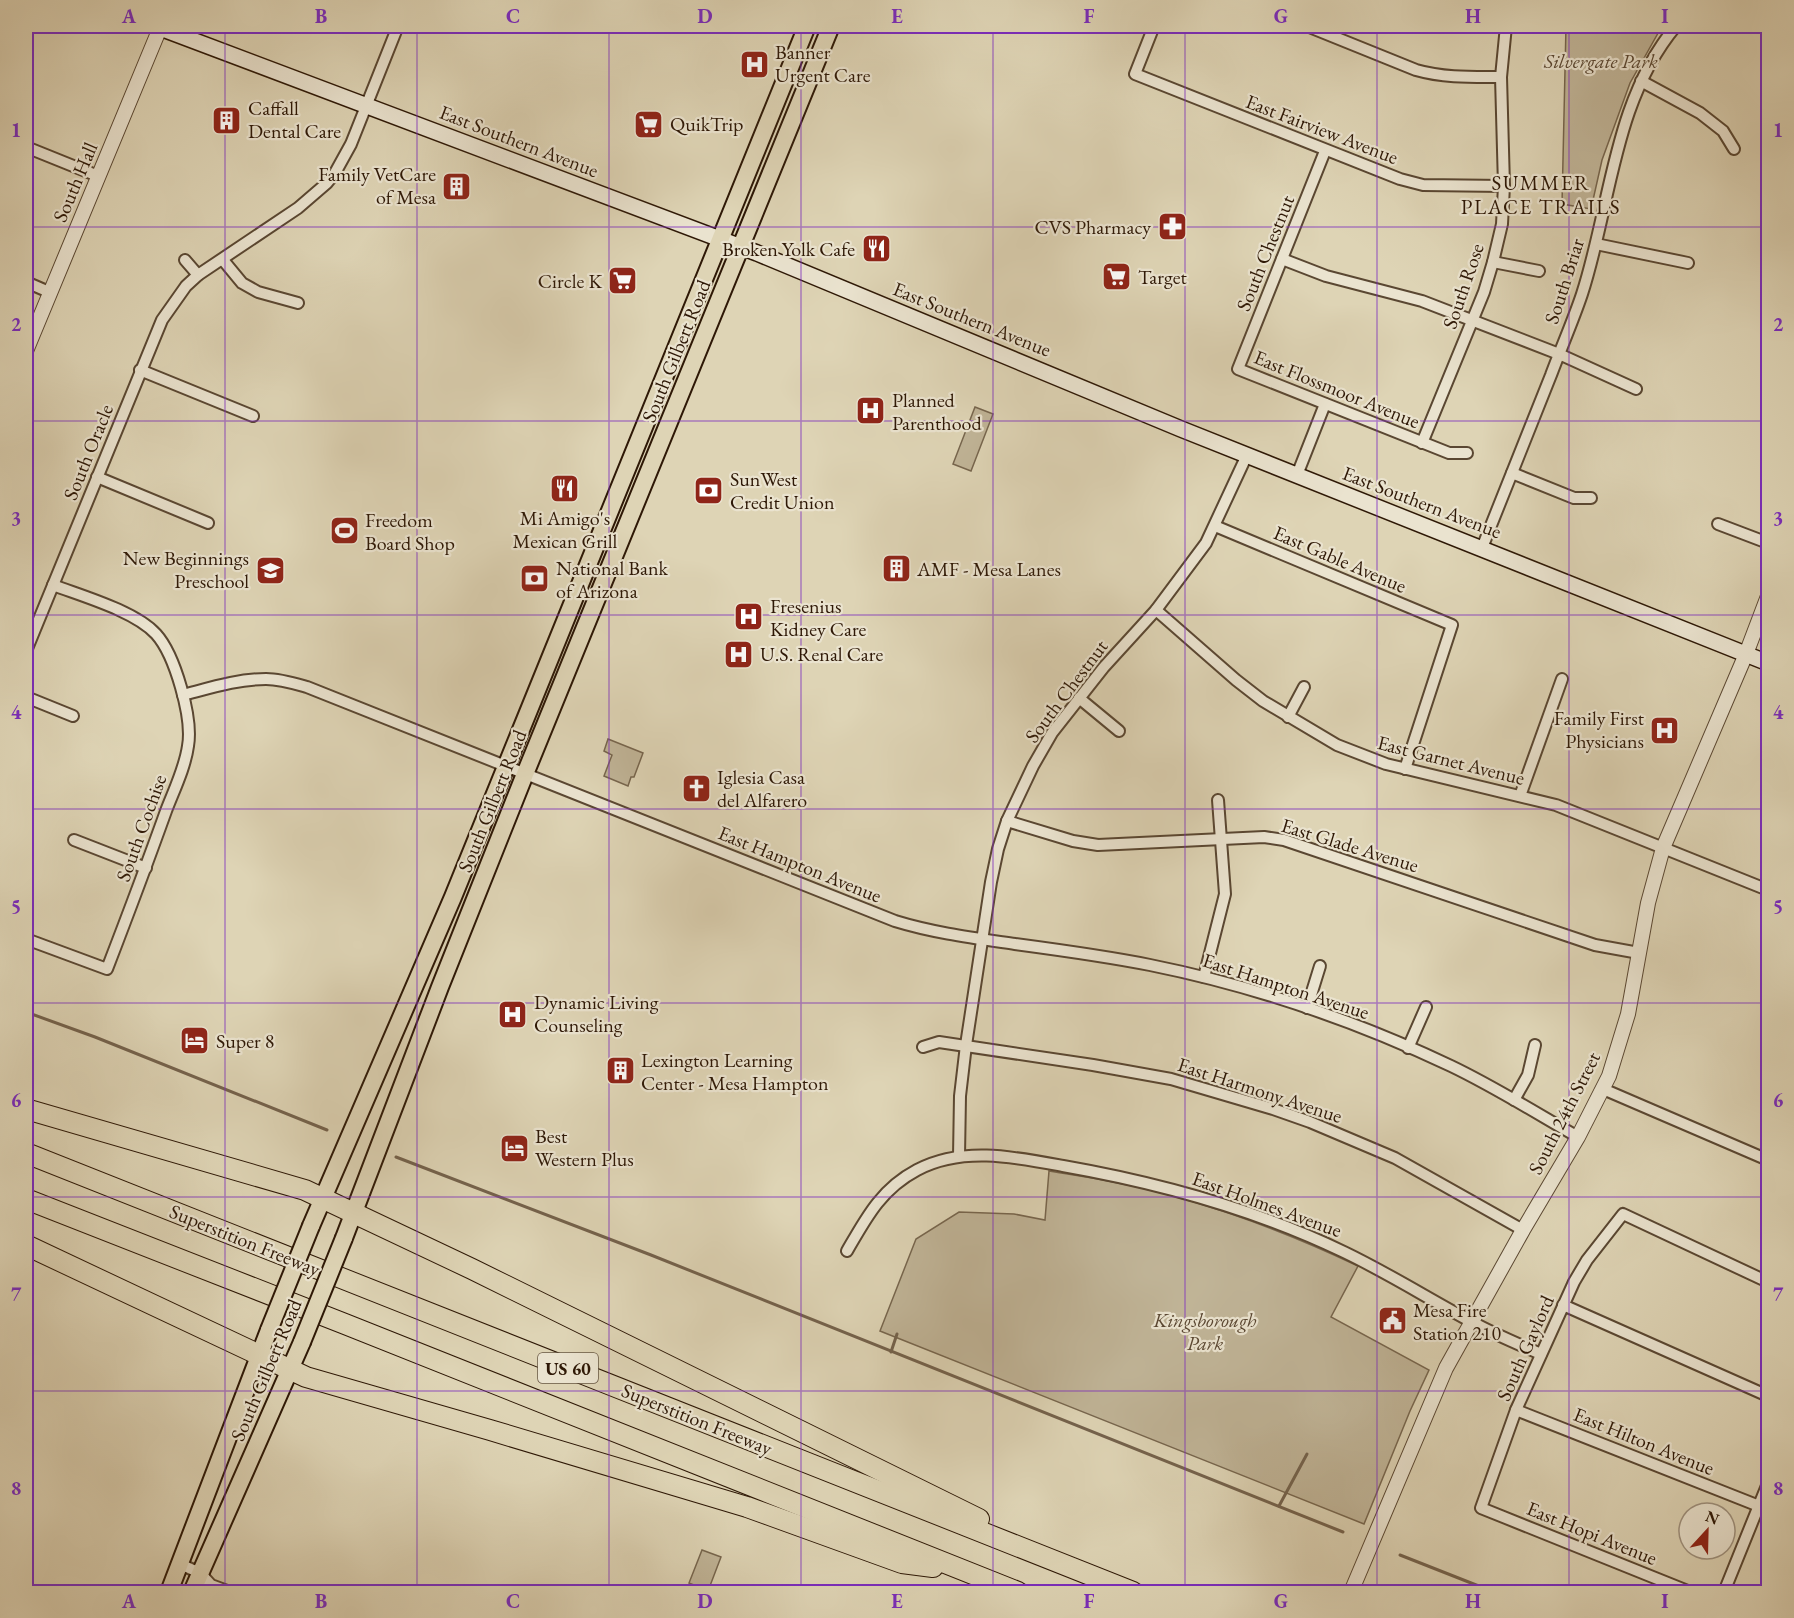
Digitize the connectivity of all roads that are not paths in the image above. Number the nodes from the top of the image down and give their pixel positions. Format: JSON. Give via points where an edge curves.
{"nodes":[{"id":1,"x":157,"y":26,"type":"edge"},
{"id":2,"x":398,"y":26,"type":"edge"},
{"id":3,"x":807,"y":26,"type":"edge"},
{"id":4,"x":831,"y":26,"type":"edge"},
{"id":5,"x":1154,"y":26,"type":"edge"},
{"id":6,"x":1307,"y":26,"type":"edge"},
{"id":7,"x":1506,"y":26,"type":"edge"},
{"id":8,"x":1676,"y":26,"type":"edge"},
{"id":9,"x":1501,"y":77,"type":"junction"},
{"id":10,"x":1641,"y":81,"type":"junction"},
{"id":11,"x":366,"y":106,"type":"junction"},
{"id":12,"x":26,"y":147,"type":"edge"},
{"id":13,"x":1734,"y":149,"type":"dead end"},
{"id":14,"x":1325,"y":151,"type":"junction"},
{"id":15,"x":98,"y":176,"type":"junction"},
{"id":16,"x":1503,"y":186,"type":"junction"},
{"id":17,"x":719,"y":239,"type":"junction"},
{"id":18,"x":1596,"y":244,"type":"junction"},
{"id":19,"x":741,"y":247,"type":"junction"},
{"id":20,"x":1282,"y":259,"type":"junction"},
{"id":21,"x":185,"y":260,"type":"dead end"},
{"id":22,"x":223,"y":260,"type":"junction"},
{"id":23,"x":1493,"y":261,"type":"junction"},
{"id":24,"x":1688,"y":263,"type":"dead end"},
{"id":25,"x":1539,"y":271,"type":"dead end"},
{"id":26,"x":198,"y":275,"type":"junction"},
{"id":27,"x":26,"y":282,"type":"edge"},
{"id":28,"x":49,"y":292,"type":"junction"},
{"id":29,"x":298,"y":303,"type":"dead end"},
{"id":30,"x":1473,"y":320,"type":"junction"},
{"id":31,"x":26,"y":351,"type":"edge"},
{"id":32,"x":1558,"y":354,"type":"junction"},
{"id":33,"x":1238,"y":369,"type":"joint"},
{"id":34,"x":140,"y":370,"type":"junction"},
{"id":35,"x":1636,"y":389,"type":"dead end"},
{"id":36,"x":1325,"y":404,"type":"junction"},
{"id":37,"x":253,"y":416,"type":"dead end"},
{"id":38,"x":1422,"y":443,"type":"junction"},
{"id":39,"x":1467,"y":453,"type":"dead end"},
{"id":40,"x":1247,"y":455,"type":"junction"},
{"id":41,"x":1512,"y":473,"type":"junction"},
{"id":42,"x":1297,"y":475,"type":"junction"},
{"id":43,"x":97,"y":477,"type":"junction"},
{"id":44,"x":1591,"y":498,"type":"dead end"},
{"id":45,"x":208,"y":523,"type":"dead end"},
{"id":46,"x":1718,"y":524,"type":"dead end"},
{"id":47,"x":1215,"y":526,"type":"junction"},
{"id":48,"x":1768,"y":543,"type":"edge"},
{"id":49,"x":1482,"y":548,"type":"junction"},
{"id":50,"x":53,"y":585,"type":"junction"},
{"id":51,"x":1768,"y":596,"type":"edge"},
{"id":52,"x":1156,"y":610,"type":"junction"},
{"id":53,"x":26,"y":651,"type":"edge"},
{"id":54,"x":1746,"y":654,"type":"junction"},
{"id":55,"x":1768,"y":663,"type":"edge"},
{"id":56,"x":1562,"y":679,"type":"dead end"},
{"id":57,"x":1304,"y":687,"type":"dead end"},
{"id":58,"x":183,"y":695,"type":"junction"},
{"id":59,"x":26,"y":697,"type":"edge"},
{"id":60,"x":1079,"y":698,"type":"junction"},
{"id":61,"x":73,"y":716,"type":"dead end"},
{"id":62,"x":1288,"y":717,"type":"junction"},
{"id":63,"x":1119,"y":731,"type":"dead end"},
{"id":64,"x":507,"y":766,"type":"junction"},
{"id":65,"x":1405,"y":769,"type":"junction"},
{"id":66,"x":525,"y":774,"type":"junction"},
{"id":67,"x":1520,"y":796,"type":"junction"},
{"id":68,"x":1218,"y":800,"type":"dead end"},
{"id":69,"x":1007,"y":821,"type":"junction"},
{"id":70,"x":1222,"y":838,"type":"junction"},
{"id":71,"x":74,"y":840,"type":"dead end"},
{"id":72,"x":1663,"y":848,"type":"junction"},
{"id":73,"x":146,"y":868,"type":"junction"},
{"id":74,"x":1768,"y":890,"type":"edge"},
{"id":75,"x":26,"y":939,"type":"edge"},
{"id":76,"x":983,"y":939,"type":"junction"},
{"id":77,"x":1639,"y":953,"type":"junction"},
{"id":78,"x":1320,"y":966,"type":"dead end"},
{"id":79,"x":1204,"y":977,"type":"junction"},
{"id":80,"x":1426,"y":1007,"type":"dead end"},
{"id":81,"x":1307,"y":1008,"type":"junction"},
{"id":82,"x":966,"y":1045,"type":"junction"},
{"id":83,"x":1535,"y":1045,"type":"dead end"},
{"id":84,"x":923,"y":1047,"type":"dead end"},
{"id":85,"x":1408,"y":1048,"type":"junction"},
{"id":86,"x":1603,"y":1089,"type":"junction"},
{"id":87,"x":1514,"y":1100,"type":"junction"},
{"id":88,"x":26,"y":1109,"type":"edge"},
{"id":89,"x":1578,"y":1137,"type":"junction"},
{"id":90,"x":26,"y":1153,"type":"edge"},
{"id":91,"x":959,"y":1156,"type":"junction"},
{"id":92,"x":1768,"y":1160,"type":"edge"},
{"id":93,"x":26,"y":1199,"type":"edge"},
{"id":94,"x":323,"y":1199,"type":"junction"},
{"id":95,"x":354,"y":1212,"type":"junction"},
{"id":96,"x":1523,"y":1230,"type":"junction"},
{"id":97,"x":26,"y":1245,"type":"edge"},
{"id":98,"x":847,"y":1251,"type":"dead end"},
{"id":99,"x":1768,"y":1282,"type":"edge"},
{"id":100,"x":1563,"y":1305,"type":"junction"},
{"id":101,"x":1471,"y":1322,"type":"junction"},
{"id":102,"x":1541,"y":1354,"type":"junction"},
{"id":103,"x":259,"y":1356,"type":"junction"},
{"id":104,"x":290,"y":1370,"type":"junction"},
{"id":105,"x":1768,"y":1396,"type":"edge"},
{"id":106,"x":1516,"y":1410,"type":"junction"},
{"id":107,"x":1768,"y":1484,"type":"edge"},
{"id":108,"x":1759,"y":1506,"type":"junction"},
{"id":109,"x":1481,"y":1508,"type":"joint"},
{"id":110,"x":180,"y":1564,"type":"junction"},
{"id":111,"x":966,"y":1572,"type":"junction"},
{"id":112,"x":199,"y":1584,"type":"edge"},
{"id":113,"x":1111,"y":1584,"type":"junction"},
{"id":114,"x":172,"y":1587,"type":"edge"},
{"id":115,"x":230,"y":1593,"type":"edge"},
{"id":116,"x":1018,"y":1593,"type":"edge"},
{"id":117,"x":1133,"y":1593,"type":"edge"},
{"id":118,"x":1351,"y":1593,"type":"edge"},
{"id":119,"x":1690,"y":1593,"type":"edge"},
{"id":120,"x":1724,"y":1593,"type":"edge"}],
"edges":[{"from":1,"to":11,"type":"main road","name":"East Southern Avenue"},
{"from":1,"to":15,"type":"street","name":"South Hall"},
{"from":2,"to":11,"type":"street","name":"South Oracle"},
{"from":3,"to":17,"type":"main road","name":"South Gilbert Road"},
{"from":4,"to":19,"type":"main road","name":"South Gilbert Road"},
{"from":5,"to":14,"type":"street","name":"East Fairview Avenue","via":[[1135,74]]},
{"from":6,"to":9,"type":"street","via":[[1432,75]]},
{"from":7,"to":9,"type":"street","name":"South Rose"},
{"from":8,"to":10,"type":"street","name":"South Briar"},
{"from":9,"to":16,"type":"street","name":"South Rose"},
{"from":10,"to":13,"type":"street","via":[[1700,113],[1723,131]]},
{"from":10,"to":18,"type":"street","name":"South Briar","via":[[1617,149]]},
{"from":11,"to":17,"type":"main road","name":"East Southern Avenue"},
{"from":11,"to":22,"type":"street","name":"South Oracle","via":[[351,144],[327,183]]},
{"from":12,"to":15,"type":"street"},
{"from":14,"to":16,"type":"street","name":"East Fairview Avenue","via":[[1423,185]]},
{"from":14,"to":20,"type":"street","name":"South Chestnut"},
{"from":15,"to":28,"type":"street","name":"South Hall"},
{"from":16,"to":23,"type":"street","name":"South Rose","via":[[1502,224]]},
{"from":17,"to":19,"type":"main road","name":"East Southern Avenue"},
{"from":17,"to":64,"type":"main road","name":"South Gilbert Road"},
{"from":18,"to":24,"type":"street"},
{"from":18,"to":32,"type":"street","name":"South Briar","via":[[1582,294]]},
{"from":19,"to":40,"type":"main road","name":"East Southern Avenue"},
{"from":19,"to":66,"type":"main road","name":"South Gilbert Road"},
{"from":20,"to":30,"type":"street"},
{"from":20,"to":33,"type":"street","name":"South Chestnut"},
{"from":21,"to":26,"type":"street"},
{"from":22,"to":26,"type":"street","name":"South Oracle"},
{"from":22,"to":29,"type":"street","via":[[242,283],[258,292]]},
{"from":23,"to":25,"type":"street"},
{"from":23,"to":30,"type":"street","name":"South Rose"},
{"from":26,"to":34,"type":"street","name":"South Oracle","via":[[162,320]]},
{"from":27,"to":28,"type":"street"},
{"from":28,"to":31,"type":"street","name":"South Hall"},
{"from":30,"to":32,"type":"street"},
{"from":30,"to":38,"type":"street","name":"South Rose"},
{"from":32,"to":35,"type":"street"},
{"from":32,"to":41,"type":"street","name":"South Briar"},
{"from":33,"to":36,"type":"street","name":"East Flossmoor Avenue"},
{"from":34,"to":37,"type":"street"},
{"from":34,"to":43,"type":"street","name":"South Oracle"},
{"from":36,"to":38,"type":"street","name":"East Flossmoor Avenue"},
{"from":36,"to":42,"type":"street"},
{"from":38,"to":39,"type":"street","name":"East Flossmoor Avenue","via":[[1449,453]]},
{"from":40,"to":42,"type":"main road","name":"East Southern Avenue"},
{"from":40,"to":47,"type":"street","name":"South Chestnut"},
{"from":41,"to":44,"type":"street","via":[[1574,498]]},
{"from":41,"to":49,"type":"street","name":"South Briar"},
{"from":42,"to":49,"type":"main road","name":"East Southern Avenue"},
{"from":43,"to":45,"type":"street"},
{"from":43,"to":50,"type":"street","name":"South Oracle"},
{"from":46,"to":48,"type":"street"},
{"from":47,"to":52,"type":"street","name":"South Chestnut","via":[[1197,557]]},
{"from":47,"to":65,"type":"street","name":"East Gable Avenue","via":[[1452,625]]},
{"from":49,"to":54,"type":"main road","name":"East Southern Avenue"},
{"from":50,"to":53,"type":"street","name":"South Oracle"},
{"from":50,"to":58,"type":"street","via":[[142,622],[165,649]]},
{"from":51,"to":54,"type":"street","name":"South 24th Street"},
{"from":52,"to":60,"type":"street","name":"South Chestnut"},
{"from":52,"to":62,"type":"street","name":"East Garnet Avenue","via":[[1236,680]]},
{"from":54,"to":55,"type":"main road","name":"East Southern Avenue"},
{"from":54,"to":72,"type":"street","name":"South 24th Street"},
{"from":56,"to":67,"type":"street"},
{"from":57,"to":62,"type":"street"},
{"from":58,"to":64,"type":"street","name":"East Hampton Avenue","via":[[248,681],[288,682]]},
{"from":58,"to":73,"type":"street","name":"South Cochise","via":[[188,745]]},
{"from":59,"to":61,"type":"street"},
{"from":60,"to":63,"type":"street"},
{"from":60,"to":69,"type":"street","name":"South Chestnut","via":[[1052,733]]},
{"from":62,"to":65,"type":"street","name":"East Garnet Avenue","via":[[1337,745]]},
{"from":64,"to":66,"type":"street","name":"East Hampton Avenue"},
{"from":64,"to":94,"type":"main road","name":"South Gilbert Road"},
{"from":65,"to":67,"type":"street","name":"East Garnet Avenue"},
{"from":66,"to":76,"type":"street","name":"East Hampton Avenue","via":[[883,917]]},
{"from":66,"to":95,"type":"main road","name":"South Gilbert Road"},
{"from":67,"to":72,"type":"street","name":"East Garnet Avenue","via":[[1587,817]]},
{"from":68,"to":70,"type":"street"},
{"from":69,"to":70,"type":"street","name":"East Glade Avenue","via":[[1098,845]]},
{"from":69,"to":76,"type":"street","name":"South Chestnut","via":[[998,849]]},
{"from":70,"to":77,"type":"street","name":"East Glade Avenue","via":[[1284,840],[1595,945]]},
{"from":70,"to":79,"type":"street","via":[[1225,894]]},
{"from":71,"to":73,"type":"street"},
{"from":72,"to":74,"type":"street","name":"East Garnet Avenue"},
{"from":72,"to":77,"type":"street","name":"South 24th Street"},
{"from":73,"to":75,"type":"street","name":"South Cochise","via":[[107,969]]},
{"from":76,"to":79,"type":"street","name":"East Hampton Avenue","via":[[1106,956]]},
{"from":76,"to":82,"type":"street","name":"South Chestnut"},
{"from":77,"to":86,"type":"street","name":"South 24th Street","via":[[1624,1030]]},
{"from":78,"to":81,"type":"street"},
{"from":79,"to":81,"type":"street","name":"East Hampton Avenue"},
{"from":80,"to":85,"type":"street"},
{"from":81,"to":85,"type":"street","name":"East Hampton Avenue"},
{"from":82,"to":84,"type":"street","name":"East Harmony Avenue","via":[[939,1042]]},
{"from":82,"to":91,"type":"street","name":"South Chestnut"},
{"from":82,"to":96,"type":"street","name":"East Harmony Avenue","via":[[1171,1079],[1273,1109],[1395,1158]]},
{"from":83,"to":87,"type":"street","via":[[1528,1075]]},
{"from":85,"to":87,"type":"street","name":"East Hampton Avenue"},
{"from":86,"to":89,"type":"street","name":"South 24th Street"},
{"from":86,"to":92,"type":"street"},
{"from":87,"to":89,"type":"street","name":"East Hampton Avenue"},
{"from":88,"to":94,"type":"highway","via":[[304,1190]]},
{"from":89,"to":96,"type":"street","name":"South 24th Street"},
{"from":90,"to":113,"type":"highway","name":"Superstition Freeway","number":"US 60"},
{"from":91,"to":98,"type":"street","name":"East Holmes Avenue","via":[[917,1170],[882,1196]]},
{"from":91,"to":101,"type":"street","name":"East Holmes Avenue","via":[[1003,1157],[1088,1170],[1219,1202],[1343,1251]]},
{"from":93,"to":111,"type":"highway","number":"US 60"},
{"from":94,"to":95,"type":"highway"},
{"from":94,"to":103,"type":"main road","name":"South Gilbert Road","bridge":true},
{"from":95,"to":104,"type":"main road","name":"South Gilbert Road","bridge":true},
{"from":95,"to":113,"type":"highway"},
{"from":96,"to":101,"type":"street","name":"South 24th Street"},
{"from":97,"to":103,"type":"highway"},
{"from":99,"to":100,"type":"street","name":"South Gaylord","via":[[1623,1214],[1587,1260]]},
{"from":100,"to":102,"type":"street","name":"South Gaylord"},
{"from":100,"to":105,"type":"street"},
{"from":101,"to":102,"type":"street","name":"East Holmes Avenue"},
{"from":101,"to":118,"type":"street","name":"South 24th Street","via":[[1431,1401]]},
{"from":102,"to":106,"type":"street","name":"South Gaylord"},
{"from":103,"to":104,"type":"highway"},
{"from":103,"to":110,"type":"main road","name":"South Gilbert Road"},
{"from":104,"to":111,"type":"highway","via":[[725,1500],[902,1563]]},
{"from":104,"to":112,"type":"main road","name":"South Gilbert Road"},
{"from":106,"to":108,"type":"street","name":"East Hilton Avenue"},
{"from":106,"to":109,"type":"street","name":"South Gaylord"},
{"from":107,"to":108,"type":"street"},
{"from":108,"to":120,"type":"street"},
{"from":109,"to":119,"type":"street","name":"East Hopi Avenue"},
{"from":110,"to":112,"type":"street"},
{"from":110,"to":114,"type":"main road","name":"South Gilbert Road"},
{"from":111,"to":116,"type":"highway","number":"US 60"},
{"from":112,"to":114,"type":"street"},
{"from":112,"to":115,"type":"street"},
{"from":113,"to":117,"type":"highway","name":"Superstition Freeway","number":"US 60"}]}
